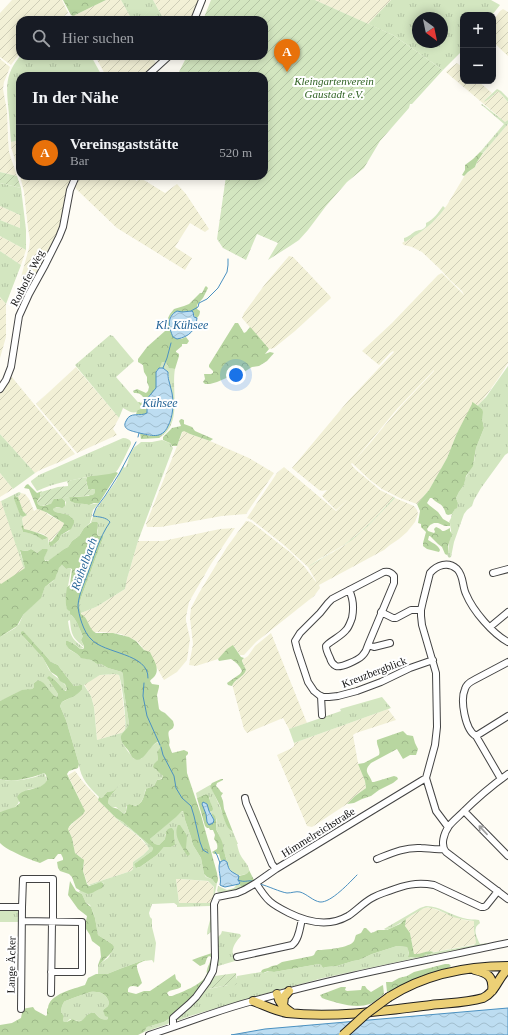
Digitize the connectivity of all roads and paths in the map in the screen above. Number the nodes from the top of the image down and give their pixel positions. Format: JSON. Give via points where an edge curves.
{"nodes":[{"id":1,"x":202,"y":0,"type":"edge"},
{"id":2,"x":196,"y":16,"type":"edge"},
{"id":3,"x":164,"y":60,"type":"edge"},
{"id":4,"x":151,"y":72,"type":"edge"},
{"id":5,"x":74,"y":180,"type":"edge"},
{"id":6,"x":0,"y":389,"type":"edge"},
{"id":7,"x":508,"y":569,"type":"edge"},
{"id":8,"x":493,"y":573,"type":"dead end"},
{"id":9,"x":349,"y":590,"type":"junction"},
{"id":10,"x":421,"y":610,"type":"junction"},
{"id":11,"x":381,"y":612,"type":"junction"},
{"id":12,"x":508,"y":612,"type":"edge"},
{"id":13,"x":490,"y":627,"type":"junction"},
{"id":14,"x":508,"y":642,"type":"edge"},
{"id":15,"x":390,"y":643,"type":"dead end"},
{"id":16,"x":368,"y":645,"type":"junction"},
{"id":17,"x":433,"y":660,"type":"junction"},
{"id":18,"x":508,"y":662,"type":"edge"},
{"id":19,"x":321,"y":696,"type":"junction"},
{"id":20,"x":322,"y":715,"type":"dead end"},
{"id":21,"x":508,"y":716,"type":"edge"},
{"id":22,"x":476,"y":736,"type":"junction"},
{"id":23,"x":506,"y":777,"type":"edge"},
{"id":24,"x":426,"y":778,"type":"junction"},
{"id":25,"x":246,"y":798,"type":"dead end"},
{"id":26,"x":464,"y":811,"type":"junction"},
{"id":27,"x":448,"y":827,"type":"junction"},
{"id":28,"x":443,"y":849,"type":"junction"},
{"id":29,"x":508,"y":856,"type":"edge"},
{"id":30,"x":377,"y":859,"type":"dead end"},
{"id":31,"x":276,"y":870,"type":"junction"},
{"id":32,"x":256,"y":883,"type":"junction"},
{"id":33,"x":498,"y":891,"type":"junction"},
{"id":34,"x":508,"y":899,"type":"edge"},
{"id":35,"x":0,"y":907,"type":"edge"},
{"id":36,"x":22,"y":907,"type":"junction"},
{"id":37,"x":302,"y":919,"type":"junction"},
{"id":38,"x":22,"y":921,"type":"junction"},
{"id":39,"x":52,"y":922,"type":"junction"},
{"id":40,"x":508,"y":943,"type":"edge"},
{"id":41,"x":237,"y":957,"type":"dead end"},
{"id":42,"x":508,"y":967,"type":"edge"},
{"id":43,"x":469,"y":969,"type":"junction"},
{"id":44,"x":51,"y":972,"type":"junction"},
{"id":45,"x":289,"y":991,"type":"junction"},
{"id":46,"x":492,"y":991,"type":"junction"},
{"id":47,"x":51,"y":993,"type":"dead end"},
{"id":48,"x":275,"y":995,"type":"junction"},
{"id":49,"x":253,"y":1001,"type":"junction"},
{"id":50,"x":282,"y":1008,"type":"junction"},
{"id":51,"x":21,"y":1009,"type":"dead end"},
{"id":52,"x":173,"y":1027,"type":"junction"},
{"id":53,"x":149,"y":1035,"type":"edge"},
{"id":54,"x":343,"y":1035,"type":"edge"}],
"edges":[{"from":1,"to":2,"type":"street"},
{"from":3,"to":4,"type":"street"},
{"from":5,"to":6,"type":"street","name":"Rothofer Weg","via":[[60,237],[19,316],[10,368]]},
{"from":7,"to":8,"type":"street"},
{"from":9,"to":11,"type":"street","via":[[384,572],[389,572],[394,576],[394,582]]},
{"from":9,"to":16,"type":"street","via":[[354,609],[349,626],[328,644],[327,651],[337,667],[360,658]]},
{"from":9,"to":19,"type":"street","via":[[331,600],[296,639],[308,682]]},
{"from":10,"to":11,"type":"street","via":[[411,610],[396,618]]},
{"from":10,"to":13,"type":"street","via":[[430,573],[442,564],[450,565],[460,572],[465,593],[475,610]]},
{"from":10,"to":17,"type":"street","via":[[422,625]]},
{"from":11,"to":16,"type":"street"},
{"from":12,"to":13,"type":"street"},
{"from":13,"to":14,"type":"street"},
{"from":15,"to":16,"type":"street","via":[[374,647]]},
{"from":17,"to":19,"type":"street","name":"Kreuzbergblick","via":[[365,688],[338,696]]},
{"from":17,"to":24,"type":"street","via":[[436,673],[437,727]]},
{"from":18,"to":22,"type":"street","via":[[474,680],[465,688],[463,713],[471,732]]},
{"from":19,"to":20,"type":"street"},
{"from":21,"to":22,"type":"street"},
{"from":22,"to":23,"type":"street"},
{"from":23,"to":26,"type":"street","via":[[485,791]]},
{"from":24,"to":27,"type":"street","via":[[436,811]]},
{"from":24,"to":31,"type":"street","name":"Himmelreichstraße"},
{"from":25,"to":31,"type":"street","via":[[246,804]]},
{"from":26,"to":27,"type":"street"},
{"from":29,"to":26,"type":"street","one_way":true},
{"from":27,"to":28,"type":"street"},
{"from":28,"to":30,"type":"street","via":[[403,849]]},
{"from":28,"to":33,"type":"street"},
{"from":31,"to":32,"type":"street","name":"Himmelreichstraße"},
{"from":32,"to":37,"type":"street","via":[[263,895],[275,906]]},
{"from":32,"to":52,"type":"street","name":"Himmelreichstraße","via":[[237,893],[217,897],[214,904],[215,962],[210,976],[196,997],[174,1016]]},
{"from":33,"to":34,"type":"street"},
{"from":33,"to":37,"type":"street","via":[[486,906],[481,907],[434,885],[409,884],[372,897],[342,919],[325,922]]},
{"from":35,"to":36,"type":"street"},
{"from":36,"to":38,"type":"street","name":"Lange Äcker"},
{"from":36,"to":39,"type":"street","name":"Lange Äcker","via":[[23,879],[54,879]]},
{"from":37,"to":41,"type":"street","via":[[294,944]]},
{"from":38,"to":39,"type":"street"},
{"from":38,"to":51,"type":"street","name":"Lange Äcker"},
{"from":39,"to":44,"type":"street"},
{"from":39,"to":44,"type":"street","via":[[82,922],[82,972]]},
{"from":40,"to":45,"type":"street","via":[[348,976]]},
{"from":42,"to":43,"type":"main road"},
{"from":42,"to":46,"type":"main road"},
{"from":43,"to":46,"type":"main road","via":[[488,974],[492,980]]},
{"from":43,"to":54,"type":"main road","bridge":true,"via":[[411,985],[389,997]]},
{"from":44,"to":47,"type":"street"},
{"from":45,"to":48,"type":"street"},
{"from":45,"to":50,"type":"main road","via":[[284,997]]},
{"from":46,"to":50,"type":"main road","via":[[478,999],[335,1014],[292,1013]]},
{"from":48,"to":49,"type":"street"},
{"from":48,"to":50,"type":"main road","via":[[274,1005]]},
{"from":49,"to":50,"type":"main road"},
{"from":49,"to":52,"type":"street"},
{"from":52,"to":53,"type":"street"}]}
